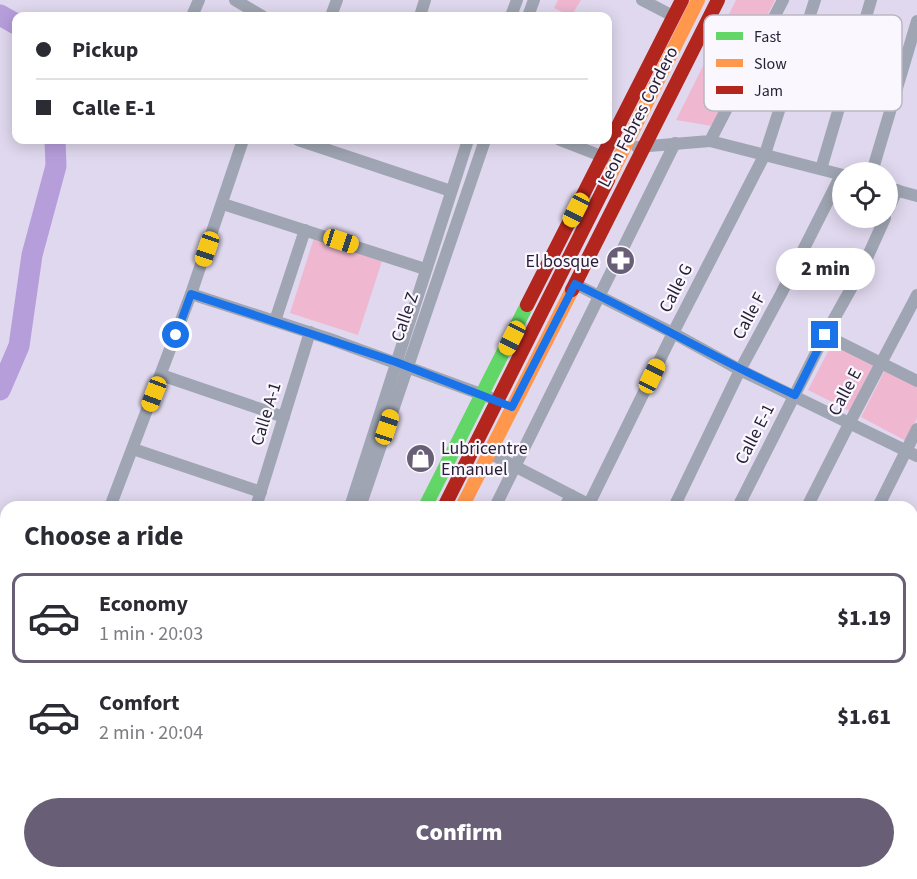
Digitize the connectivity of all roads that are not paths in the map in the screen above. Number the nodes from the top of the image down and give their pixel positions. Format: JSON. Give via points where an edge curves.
{"nodes":[{"id":1,"x":235,"y":0,"type":"edge"},
{"id":2,"x":642,"y":0,"type":"edge"},
{"id":3,"x":682,"y":0,"type":"edge"},
{"id":4,"x":698,"y":0,"type":"edge"},
{"id":5,"x":718,"y":0,"type":"edge"},
{"id":6,"x":783,"y":0,"type":"edge"},
{"id":7,"x":815,"y":0,"type":"edge"},
{"id":8,"x":871,"y":0,"type":"edge"},
{"id":9,"x":251,"y":4,"type":"edge"},
{"id":10,"x":710,"y":15,"type":"edge"},
{"id":11,"x":775,"y":15,"type":"edge"},
{"id":12,"x":810,"y":15,"type":"edge"},
{"id":13,"x":867,"y":15,"type":"edge"},
{"id":14,"x":671,"y":21,"type":"junction"},
{"id":15,"x":917,"y":21,"type":"edge"},
{"id":16,"x":704,"y":28,"type":"edge"},
{"id":17,"x":679,"y":37,"type":"junction"},
{"id":18,"x":902,"y":71,"type":"edge"},
{"id":19,"x":726,"y":111,"type":"edge"},
{"id":20,"x":779,"y":111,"type":"edge"},
{"id":21,"x":838,"y":111,"type":"edge"},
{"id":22,"x":890,"y":111,"type":"edge"},
{"id":23,"x":612,"y":135,"type":"edge"},
{"id":24,"x":612,"y":140,"type":"edge"},
{"id":25,"x":710,"y":141,"type":"junction"},
{"id":26,"x":675,"y":143,"type":"junction"},
{"id":27,"x":242,"y":144,"type":"edge"},
{"id":28,"x":310,"y":144,"type":"edge"},
{"id":29,"x":467,"y":144,"type":"edge"},
{"id":30,"x":484,"y":144,"type":"edge"},
{"id":31,"x":571,"y":144,"type":"edge"},
{"id":32,"x":608,"y":144,"type":"edge"},
{"id":33,"x":626,"y":145,"type":"junction"},
{"id":34,"x":643,"y":148,"type":"junction"},
{"id":35,"x":765,"y":154,"type":"junction"},
{"id":36,"x":603,"y":156,"type":"junction"},
{"id":37,"x":875,"y":162,"type":"edge"},
{"id":38,"x":617,"y":163,"type":"junction"},
{"id":39,"x":821,"y":169,"type":"junction"},
{"id":40,"x":631,"y":172,"type":"junction"},
{"id":41,"x":832,"y":172,"type":"edge"},
{"id":42,"x":898,"y":191,"type":"edge"},
{"id":43,"x":451,"y":192,"type":"junction"},
{"id":44,"x":832,"y":195,"type":"edge"},
{"id":45,"x":917,"y":196,"type":"edge"},
{"id":46,"x":223,"y":204,"type":"junction"},
{"id":47,"x":576,"y":210,"type":"junction"},
{"id":48,"x":590,"y":217,"type":"junction"},
{"id":49,"x":880,"y":228,"type":"edge"},
{"id":50,"x":304,"y":230,"type":"junction"},
{"id":51,"x":549,"y":263,"type":"junction"},
{"id":52,"x":425,"y":269,"type":"junction"},
{"id":53,"x":558,"y":281,"type":"junction"},
{"id":54,"x":575,"y":284,"type":"junction"},
{"id":55,"x":191,"y":294,"type":"junction"},
{"id":56,"x":917,"y":295,"type":"edge"},
{"id":57,"x":600,"y":296,"type":"junction"},
{"id":58,"x":275,"y":321,"type":"junction"},
{"id":59,"x":310,"y":332,"type":"junction"},
{"id":60,"x":673,"y":333,"type":"junction"},
{"id":61,"x":825,"y":335,"type":"junction"},
{"id":62,"x":881,"y":362,"type":"junction"},
{"id":63,"x":402,"y":365,"type":"junction"},
{"id":64,"x":740,"y":370,"type":"junction"},
{"id":65,"x":161,"y":375,"type":"junction"},
{"id":66,"x":917,"y":381,"type":"edge"},
{"id":67,"x":483,"y":395,"type":"junction"},
{"id":68,"x":795,"y":395,"type":"junction"},
{"id":69,"x":498,"y":401,"type":"junction"},
{"id":70,"x":512,"y":407,"type":"junction"},
{"id":71,"x":284,"y":417,"type":"junction"},
{"id":72,"x":850,"y":422,"type":"junction"},
{"id":73,"x":917,"y":429,"type":"edge"},
{"id":74,"x":460,"y":440,"type":"junction"},
{"id":75,"x":474,"y":448,"type":"junction"},
{"id":76,"x":133,"y":449,"type":"junction"},
{"id":77,"x":489,"y":453,"type":"junction"},
{"id":78,"x":912,"y":453,"type":"edge"},
{"id":79,"x":446,"y":466,"type":"junction"},
{"id":80,"x":515,"y":468,"type":"junction"},
{"id":81,"x":455,"y":486,"type":"junction"},
{"id":82,"x":261,"y":492,"type":"junction"},
{"id":83,"x":112,"y":501,"type":"edge"},
{"id":84,"x":258,"y":501,"type":"edge"},
{"id":85,"x":352,"y":501,"type":"edge"},
{"id":86,"x":362,"y":501,"type":"edge"},
{"id":87,"x":428,"y":501,"type":"edge"},
{"id":88,"x":447,"y":501,"type":"edge"},
{"id":89,"x":465,"y":501,"type":"edge"},
{"id":90,"x":498,"y":501,"type":"edge"},
{"id":91,"x":568,"y":501,"type":"edge"},
{"id":92,"x":594,"y":501,"type":"edge"},
{"id":93,"x":677,"y":501,"type":"edge"},
{"id":94,"x":741,"y":501,"type":"edge"},
{"id":95,"x":810,"y":501,"type":"edge"},
{"id":96,"x":882,"y":501,"type":"edge"}],
"edges":[{"from":1,"to":9,"type":"street"},
{"from":2,"to":14,"type":"street"},
{"from":3,"to":14,"type":"street"},
{"from":4,"to":17,"type":"street","name":"Leon Febres Cordero"},
{"from":5,"to":10,"type":"street","name":"Leon Febres Cordero"},
{"from":6,"to":11,"type":"street"},
{"from":7,"to":12,"type":"street","name":"Calle G"},
{"from":8,"to":13,"type":"street"},
{"from":14,"to":17,"type":"street"},
{"from":14,"to":23,"type":"street"},
{"from":15,"to":18,"type":"street"},
{"from":16,"to":34,"type":"street","name":"Leon Febres Cordero"},
{"from":17,"to":33,"type":"street","name":"Leon Febres Cordero"},
{"from":19,"to":25,"type":"street"},
{"from":20,"to":35,"type":"street","name":"Calle G"},
{"from":21,"to":39,"type":"street"},
{"from":22,"to":37,"type":"street"},
{"from":24,"to":33,"type":"street"},
{"from":25,"to":26,"type":"street"},
{"from":25,"to":35,"type":"street"},
{"from":26,"to":34,"type":"street"},
{"from":26,"to":57,"type":"street"},
{"from":27,"to":46,"type":"street"},
{"from":28,"to":43,"type":"street"},
{"from":29,"to":43,"type":"street","name":"Calle Z"},
{"from":30,"to":63,"type":"street","name":"Calle Z"},
{"from":31,"to":36,"type":"street"},
{"from":32,"to":36,"type":"street"},
{"from":33,"to":34,"type":"street"},
{"from":33,"to":38,"type":"street","name":"Leon Febres Cordero"},
{"from":34,"to":40,"type":"street","name":"Leon Febres Cordero"},
{"from":35,"to":39,"type":"street"},
{"from":35,"to":60,"type":"street","name":"Calle G"},
{"from":36,"to":38,"type":"street"},
{"from":36,"to":47,"type":"street"},
{"from":38,"to":40,"type":"street"},
{"from":38,"to":48,"type":"street","name":"Leon Febres Cordero"},
{"from":39,"to":41,"type":"street"},
{"from":40,"to":54,"type":"street","name":"Leon Febres Cordero"},
{"from":42,"to":45,"type":"street"},
{"from":43,"to":52,"type":"street","name":"Calle Z"},
{"from":44,"to":64,"type":"street","name":"Calle F"},
{"from":46,"to":50,"type":"street"},
{"from":46,"to":55,"type":"street"},
{"from":47,"to":48,"type":"street"},
{"from":47,"to":51,"type":"street"},
{"from":48,"to":53,"type":"street","name":"Leon Febres Cordero"},
{"from":49,"to":61,"type":"street","name":"Calle E-1"},
{"from":50,"to":52,"type":"street"},
{"from":50,"to":58,"type":"street"},
{"from":51,"to":53,"type":"street"},
{"from":51,"to":67,"type":"street"},
{"from":52,"to":63,"type":"street","name":"Calle Z"},
{"from":53,"to":69,"type":"street","name":"Leon Febres Cordero"},
{"from":54,"to":57,"type":"street"},
{"from":54,"to":70,"type":"street","name":"Leon Febres Cordero"},
{"from":55,"to":58,"type":"street"},
{"from":55,"to":65,"type":"street"},
{"from":56,"to":62,"type":"street","name":"Calle E"},
{"from":57,"to":60,"type":"street"},
{"from":57,"to":80,"type":"street"},
{"from":58,"to":59,"type":"street"},
{"from":59,"to":63,"type":"street"},
{"from":59,"to":71,"type":"street","name":"Calle A-1"},
{"from":60,"to":64,"type":"street"},
{"from":60,"to":92,"type":"street","name":"Calle G"},
{"from":61,"to":62,"type":"street"},
{"from":61,"to":68,"type":"street","name":"Calle E-1"},
{"from":62,"to":66,"type":"street"},
{"from":62,"to":72,"type":"street","name":"Calle E"},
{"from":63,"to":67,"type":"street"},
{"from":63,"to":85,"type":"street","name":"Calle Z"},
{"from":63,"to":86,"type":"street","name":"Calle Z"},
{"from":64,"to":68,"type":"street"},
{"from":64,"to":93,"type":"street","name":"Calle F"},
{"from":65,"to":71,"type":"street"},
{"from":65,"to":76,"type":"street"},
{"from":67,"to":69,"type":"street"},
{"from":67,"to":74,"type":"street"},
{"from":68,"to":72,"type":"street"},
{"from":68,"to":94,"type":"street","name":"Calle E-1"},
{"from":69,"to":70,"type":"street"},
{"from":69,"to":75,"type":"street","name":"Leon Febres Cordero"},
{"from":70,"to":77,"type":"street","name":"Leon Febres Cordero"},
{"from":71,"to":82,"type":"street","name":"Calle A-1"},
{"from":72,"to":78,"type":"street"},
{"from":72,"to":95,"type":"street","name":"Calle E"},
{"from":73,"to":78,"type":"street"},
{"from":74,"to":75,"type":"street"},
{"from":74,"to":79,"type":"street"},
{"from":75,"to":81,"type":"street","name":"Leon Febres Cordero"},
{"from":76,"to":82,"type":"street"},
{"from":76,"to":83,"type":"street"},
{"from":77,"to":80,"type":"street"},
{"from":77,"to":89,"type":"street","name":"Leon Febres Cordero"},
{"from":78,"to":96,"type":"street"},
{"from":79,"to":81,"type":"street"},
{"from":79,"to":87,"type":"street"},
{"from":80,"to":90,"type":"street"},
{"from":80,"to":91,"type":"street"},
{"from":81,"to":88,"type":"street","name":"Leon Febres Cordero"},
{"from":82,"to":84,"type":"street","name":"Calle A-1"}]}
